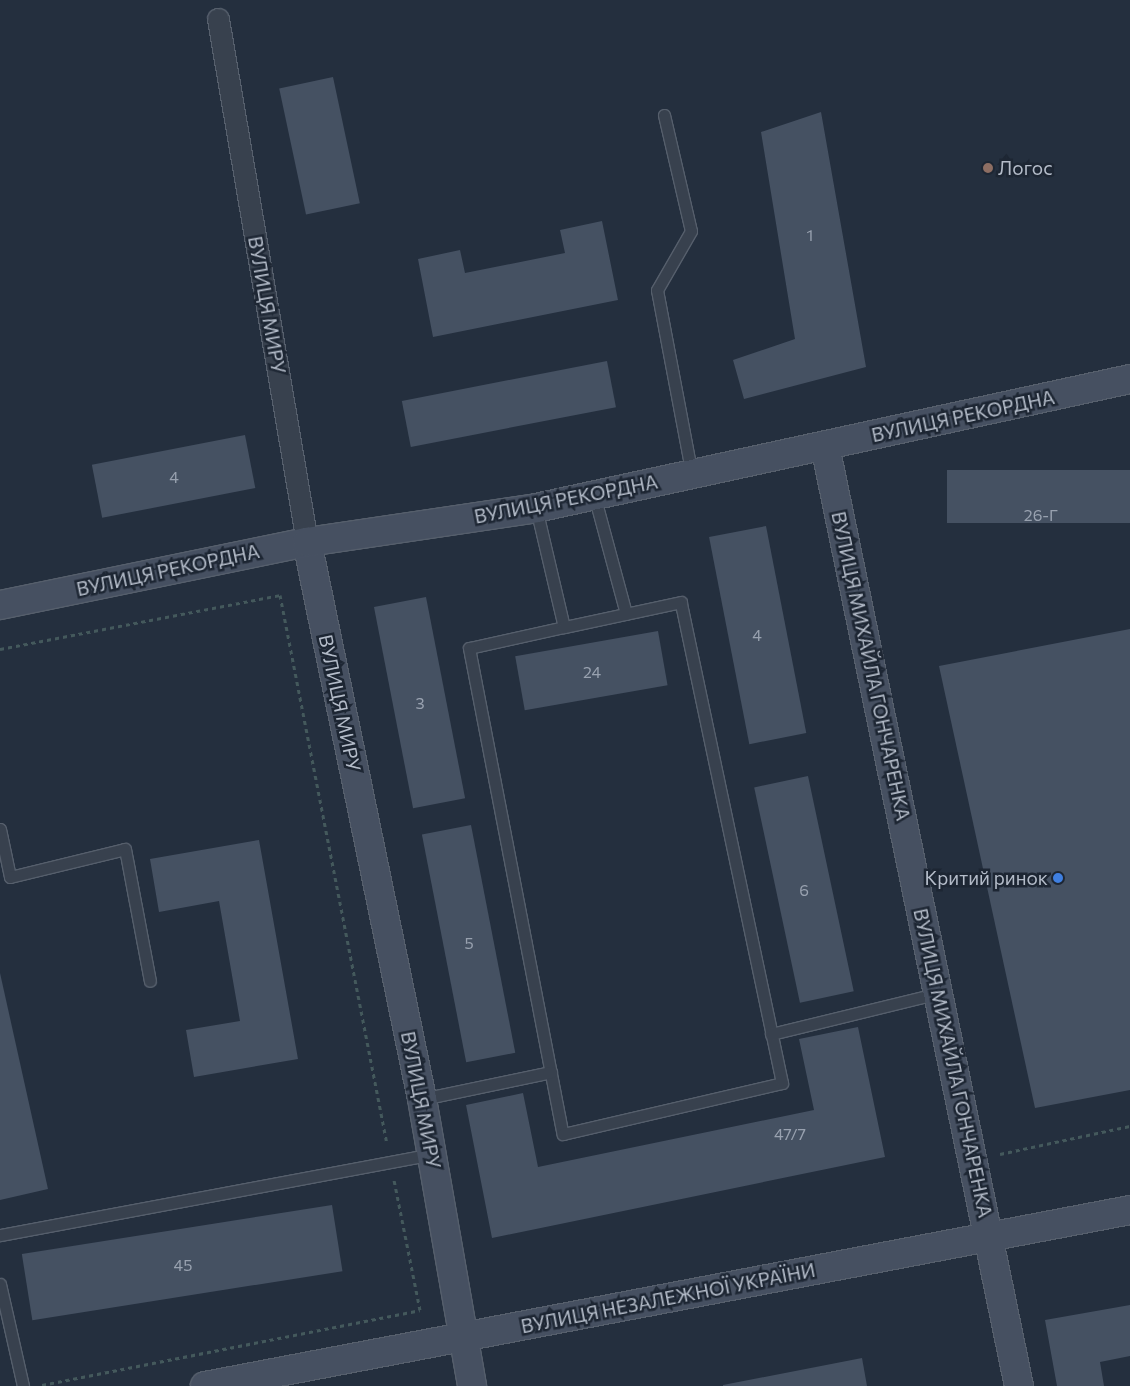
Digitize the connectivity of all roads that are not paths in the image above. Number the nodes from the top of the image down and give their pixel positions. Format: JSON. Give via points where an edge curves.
{"nodes":[{"id":1,"x":218,"y":19,"type":"dead end"},
{"id":2,"x":664,"y":115,"type":"dead end"},
{"id":3,"x":1130,"y":379,"type":"edge"},
{"id":4,"x":825,"y":446,"type":"junction"},
{"id":5,"x":692,"y":475,"type":"junction"},
{"id":6,"x":594,"y":494,"type":"junction"},
{"id":7,"x":536,"y":508,"type":"junction"},
{"id":8,"x":307,"y":542,"type":"junction"},
{"id":9,"x":0,"y":605,"type":"edge"},
{"id":10,"x":626,"y":614,"type":"junction"},
{"id":11,"x":564,"y":627,"type":"junction"},
{"id":12,"x":0,"y":829,"type":"edge"},
{"id":13,"x":150,"y":980,"type":"dead end"},
{"id":14,"x":939,"y":993,"type":"junction"},
{"id":15,"x":771,"y":1034,"type":"junction"},
{"id":16,"x":551,"y":1072,"type":"junction"},
{"id":17,"x":422,"y":1098,"type":"junction"},
{"id":18,"x":431,"y":1154,"type":"junction"},
{"id":19,"x":1130,"y":1210,"type":"edge"},
{"id":20,"x":0,"y":1235,"type":"edge"},
{"id":21,"x":989,"y":1237,"type":"junction"},
{"id":22,"x":0,"y":1284,"type":"edge"},
{"id":23,"x":463,"y":1337,"type":"junction"},
{"id":24,"x":23,"y":1386,"type":"edge"},
{"id":25,"x":206,"y":1386,"type":"edge"},
{"id":26,"x":472,"y":1386,"type":"edge"},
{"id":27,"x":1019,"y":1386,"type":"edge"}],
"edges":[{"from":1,"to":8,"type":"street","name":"ВУЛИЦЯ МИРУ"},
{"from":2,"to":5,"type":"lane","via":[[691,231],[658,290]]},
{"from":3,"to":4,"type":"street","name":"ВУЛИЦЯ РЕКОРДНА"},
{"from":4,"to":5,"type":"street","name":"ВУЛИЦЯ РЕКОРДНА"},
{"from":4,"to":14,"type":"street","name":"ВУЛИЦЯ МИХАЙЛА ГОНЧАРЕНКА"},
{"from":5,"to":6,"type":"street","name":"ВУЛИЦЯ РЕКОРДНА"},
{"from":6,"to":7,"type":"street","name":"ВУЛИЦЯ РЕКОРДНА"},
{"from":6,"to":10,"type":"lane"},
{"from":7,"to":8,"type":"street","name":"ВУЛИЦЯ РЕКОРДНА"},
{"from":7,"to":11,"type":"lane"},
{"from":8,"to":9,"type":"street","name":"ВУЛИЦЯ РЕКОРДНА"},
{"from":8,"to":17,"type":"street","name":"ВУЛИЦЯ МИРУ"},
{"from":10,"to":11,"type":"lane"},
{"from":10,"to":15,"type":"lane","via":[[681,602]]},
{"from":11,"to":16,"type":"lane","via":[[469,648]]},
{"from":12,"to":13,"type":"lane","via":[[10,877],[125,849]]},
{"from":14,"to":15,"type":"lane"},
{"from":14,"to":21,"type":"street","name":"ВУЛИЦЯ МИХАЙЛА ГОНЧАРЕНКА"},
{"from":15,"to":16,"type":"lane","via":[[782,1083],[563,1134]]},
{"from":16,"to":17,"type":"lane"},
{"from":17,"to":18,"type":"street","name":"ВУЛИЦЯ МИРУ"},
{"from":18,"to":20,"type":"lane"},
{"from":18,"to":23,"type":"street","name":"ВУЛИЦЯ МИРУ"},
{"from":19,"to":21,"type":"street","name":"ВУЛИЦЯ НЕЗАЛЕЖНОЇ УКРАЇНИ"},
{"from":21,"to":23,"type":"street","name":"ВУЛИЦЯ НЕЗАЛЕЖНОЇ УКРАЇНИ"},
{"from":21,"to":27,"type":"street","name":"ВУЛИЦЯ МИХАЙЛА ГОНЧАРЕНКА"},
{"from":22,"to":24,"type":"lane"},
{"from":23,"to":25,"type":"street","name":"ВУЛИЦЯ НЕЗАЛЕЖНОЇ УКРАЇНИ"},
{"from":23,"to":26,"type":"street","name":"ВУЛИЦЯ МИРУ"}]}
